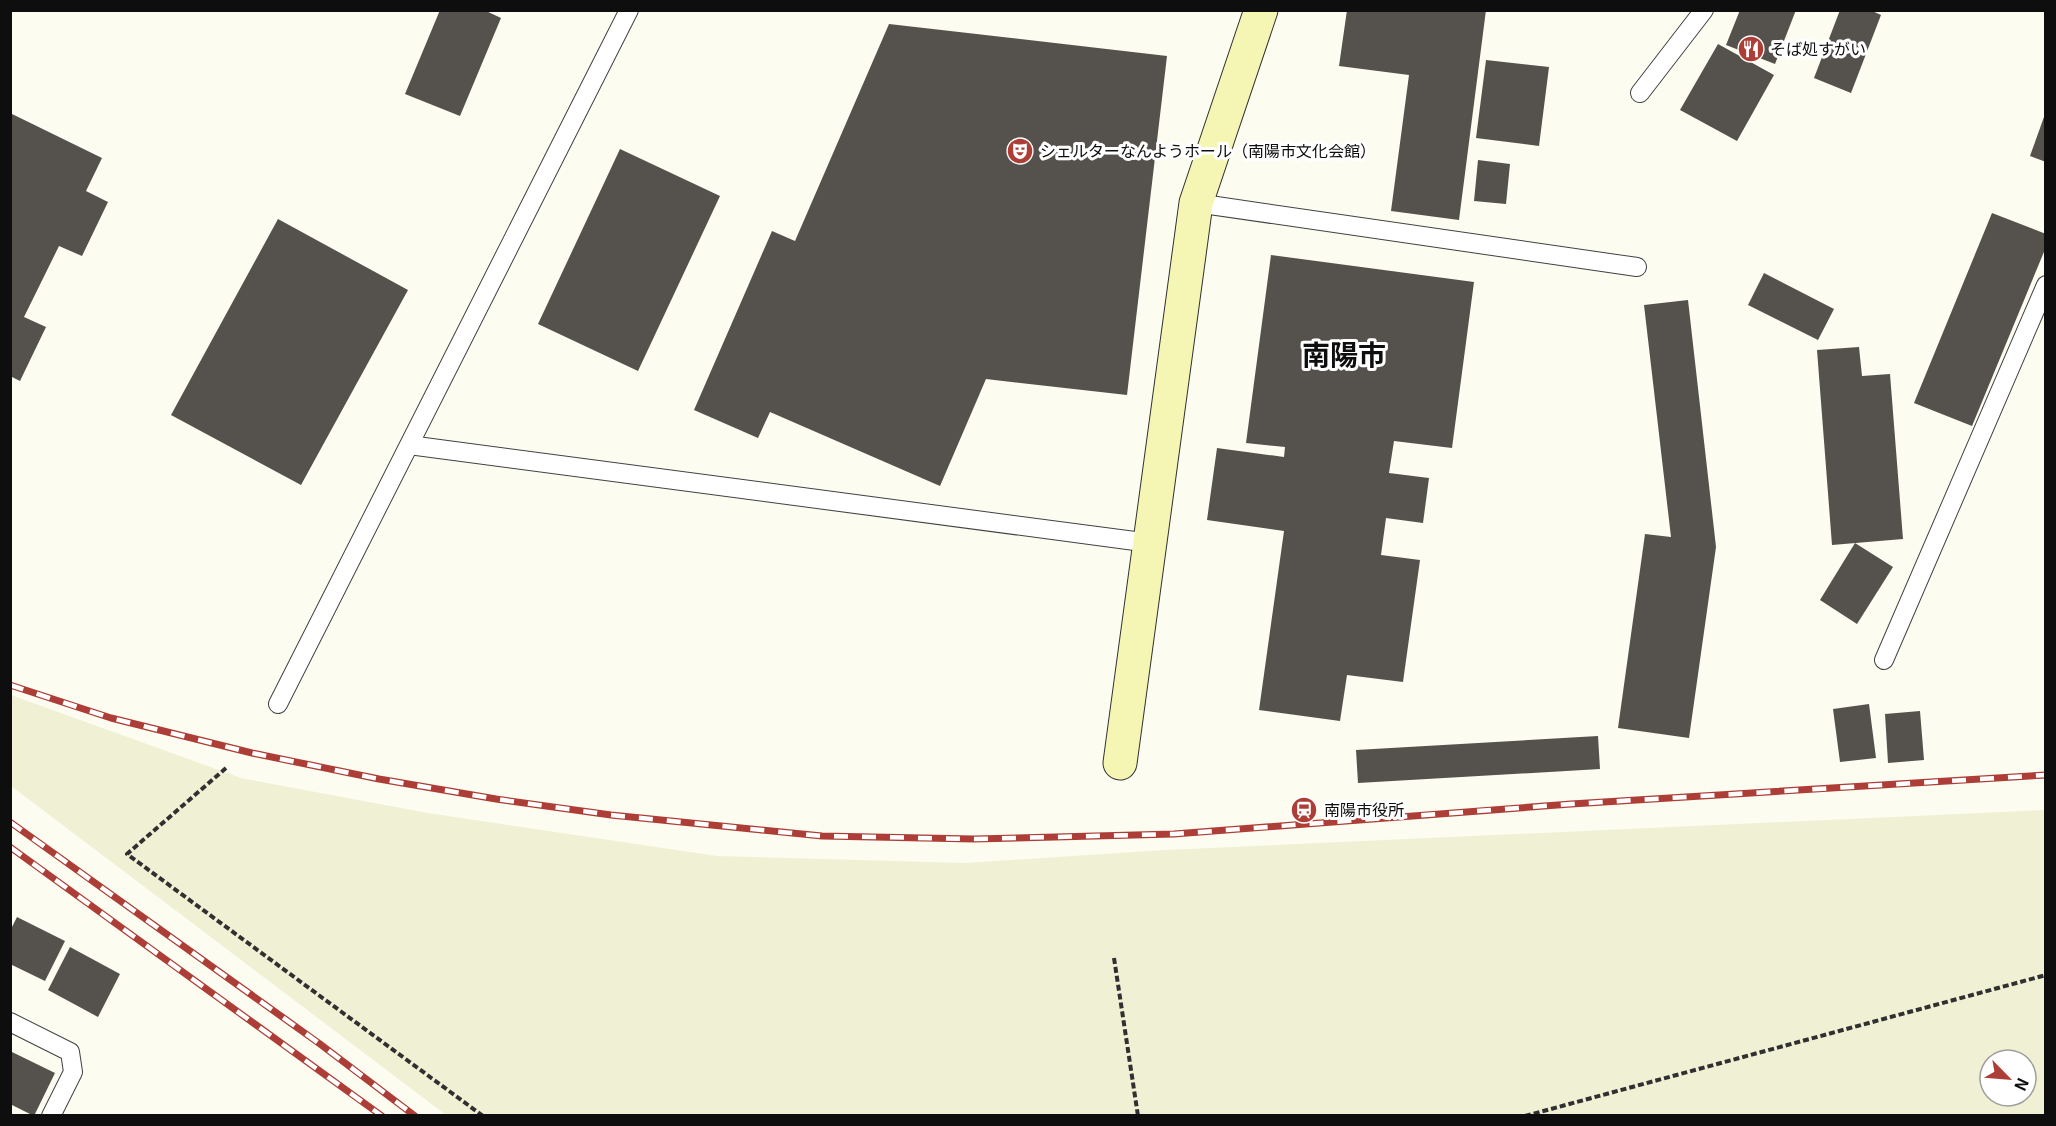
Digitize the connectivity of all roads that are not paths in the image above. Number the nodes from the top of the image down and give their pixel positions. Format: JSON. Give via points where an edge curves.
{"nodes":[{"id":1,"x":629,"y":10,"type":"edge"},
{"id":2,"x":1261,"y":10,"type":"edge"},
{"id":3,"x":1704,"y":10,"type":"edge"},
{"id":4,"x":1640,"y":93,"type":"dead end"},
{"id":5,"x":1196,"y":203,"type":"junction"},
{"id":6,"x":1636,"y":267,"type":"dead end"},
{"id":7,"x":2046,"y":285,"type":"edge"},
{"id":8,"x":409,"y":444,"type":"junction"},
{"id":9,"x":1150,"y":543,"type":"junction"},
{"id":10,"x":1884,"y":660,"type":"dead end"},
{"id":11,"x":278,"y":704,"type":"dead end"},
{"id":12,"x":1120,"y":764,"type":"dead end"},
{"id":13,"x":10,"y":1022,"type":"edge"},
{"id":14,"x":51,"y":1116,"type":"edge"}],
"edges":[{"from":1,"to":8,"type":"lane"},
{"from":2,"to":5,"type":"street"},
{"from":3,"to":4,"type":"lane"},
{"from":5,"to":6,"type":"lane"},
{"from":5,"to":9,"type":"street"},
{"from":7,"to":10,"type":"lane"},
{"from":8,"to":9,"type":"lane"},
{"from":8,"to":11,"type":"lane"},
{"from":9,"to":12,"type":"street"},
{"from":13,"to":14,"type":"lane","via":[[70,1052],[73,1072]]}]}
